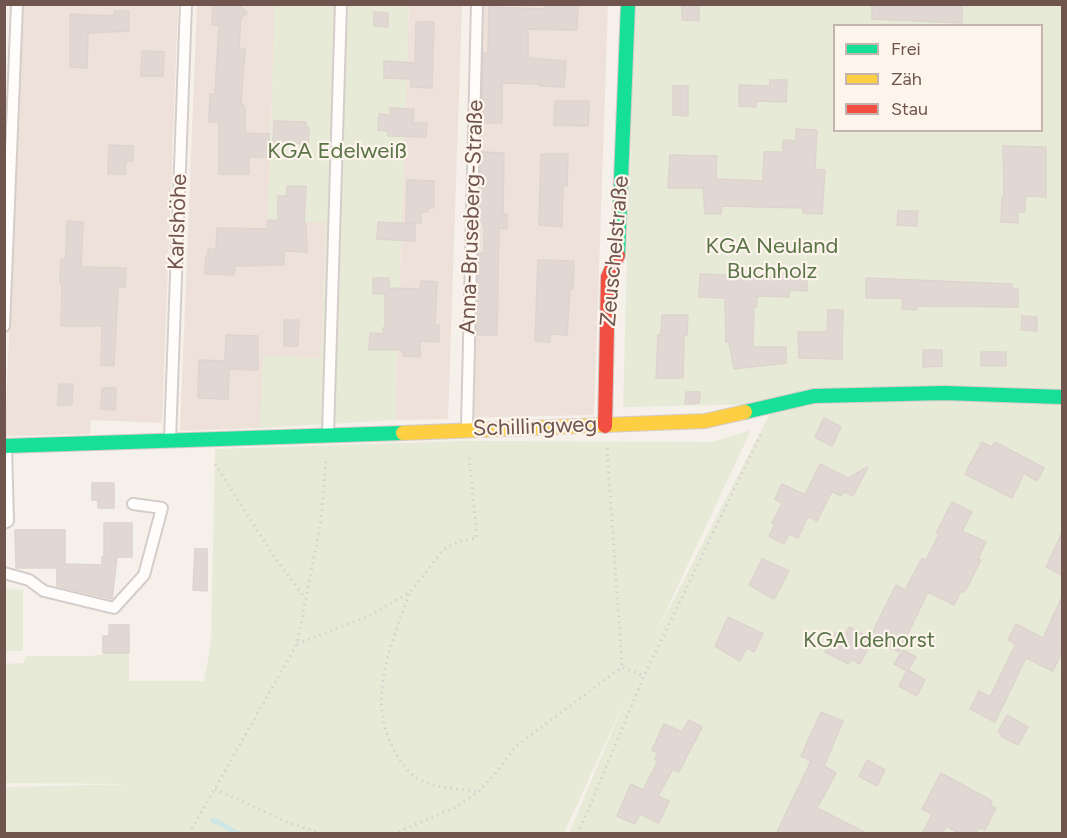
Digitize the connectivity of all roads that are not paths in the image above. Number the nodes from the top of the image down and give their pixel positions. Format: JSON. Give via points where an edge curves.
{"nodes":[{"id":1,"x":17,"y":4,"type":"edge"},
{"id":2,"x":186,"y":4,"type":"edge"},
{"id":3,"x":341,"y":4,"type":"edge"},
{"id":4,"x":477,"y":4,"type":"edge"},
{"id":5,"x":628,"y":4,"type":"edge"},
{"id":6,"x":4,"y":326,"type":"edge"},
{"id":7,"x":1062,"y":397,"type":"edge"},
{"id":8,"x":605,"y":426,"type":"junction"},
{"id":9,"x":467,"y":429,"type":"junction"},
{"id":10,"x":328,"y":436,"type":"junction"},
{"id":11,"x":170,"y":440,"type":"junction"},
{"id":12,"x":5,"y":446,"type":"edge"},
{"id":13,"x":133,"y":504,"type":"dead end"},
{"id":14,"x":7,"y":522,"type":"edge"},
{"id":15,"x":4,"y":532,"type":"edge"},
{"id":16,"x":4,"y":573,"type":"edge"}],
"edges":[{"from":1,"to":6,"type":"lane"},
{"from":2,"to":11,"type":"lane","name":"Karlshöhe"},
{"from":3,"to":10,"type":"lane"},
{"from":4,"to":9,"type":"lane","name":"Anna-Bruseberg-Straße"},
{"from":5,"to":8,"type":"street","name":"Zeuschelstraße","via":[[620,232],[618,256],[608,277]]},
{"from":7,"to":8,"type":"street","name":"Schillingweg","via":[[944,393],[814,396],[705,421]]},
{"from":8,"to":9,"type":"street","name":"Schillingweg"},
{"from":9,"to":10,"type":"street","name":"Schillingweg"},
{"from":10,"to":11,"type":"street","name":"Schillingweg"},
{"from":11,"to":12,"type":"street","name":"Schillingweg"},
{"from":12,"to":14,"type":"lane"},
{"from":13,"to":16,"type":"lane","via":[[162,508],[144,575],[114,608],[44,591],[28,580]]},
{"from":14,"to":15,"type":"lane"}]}
